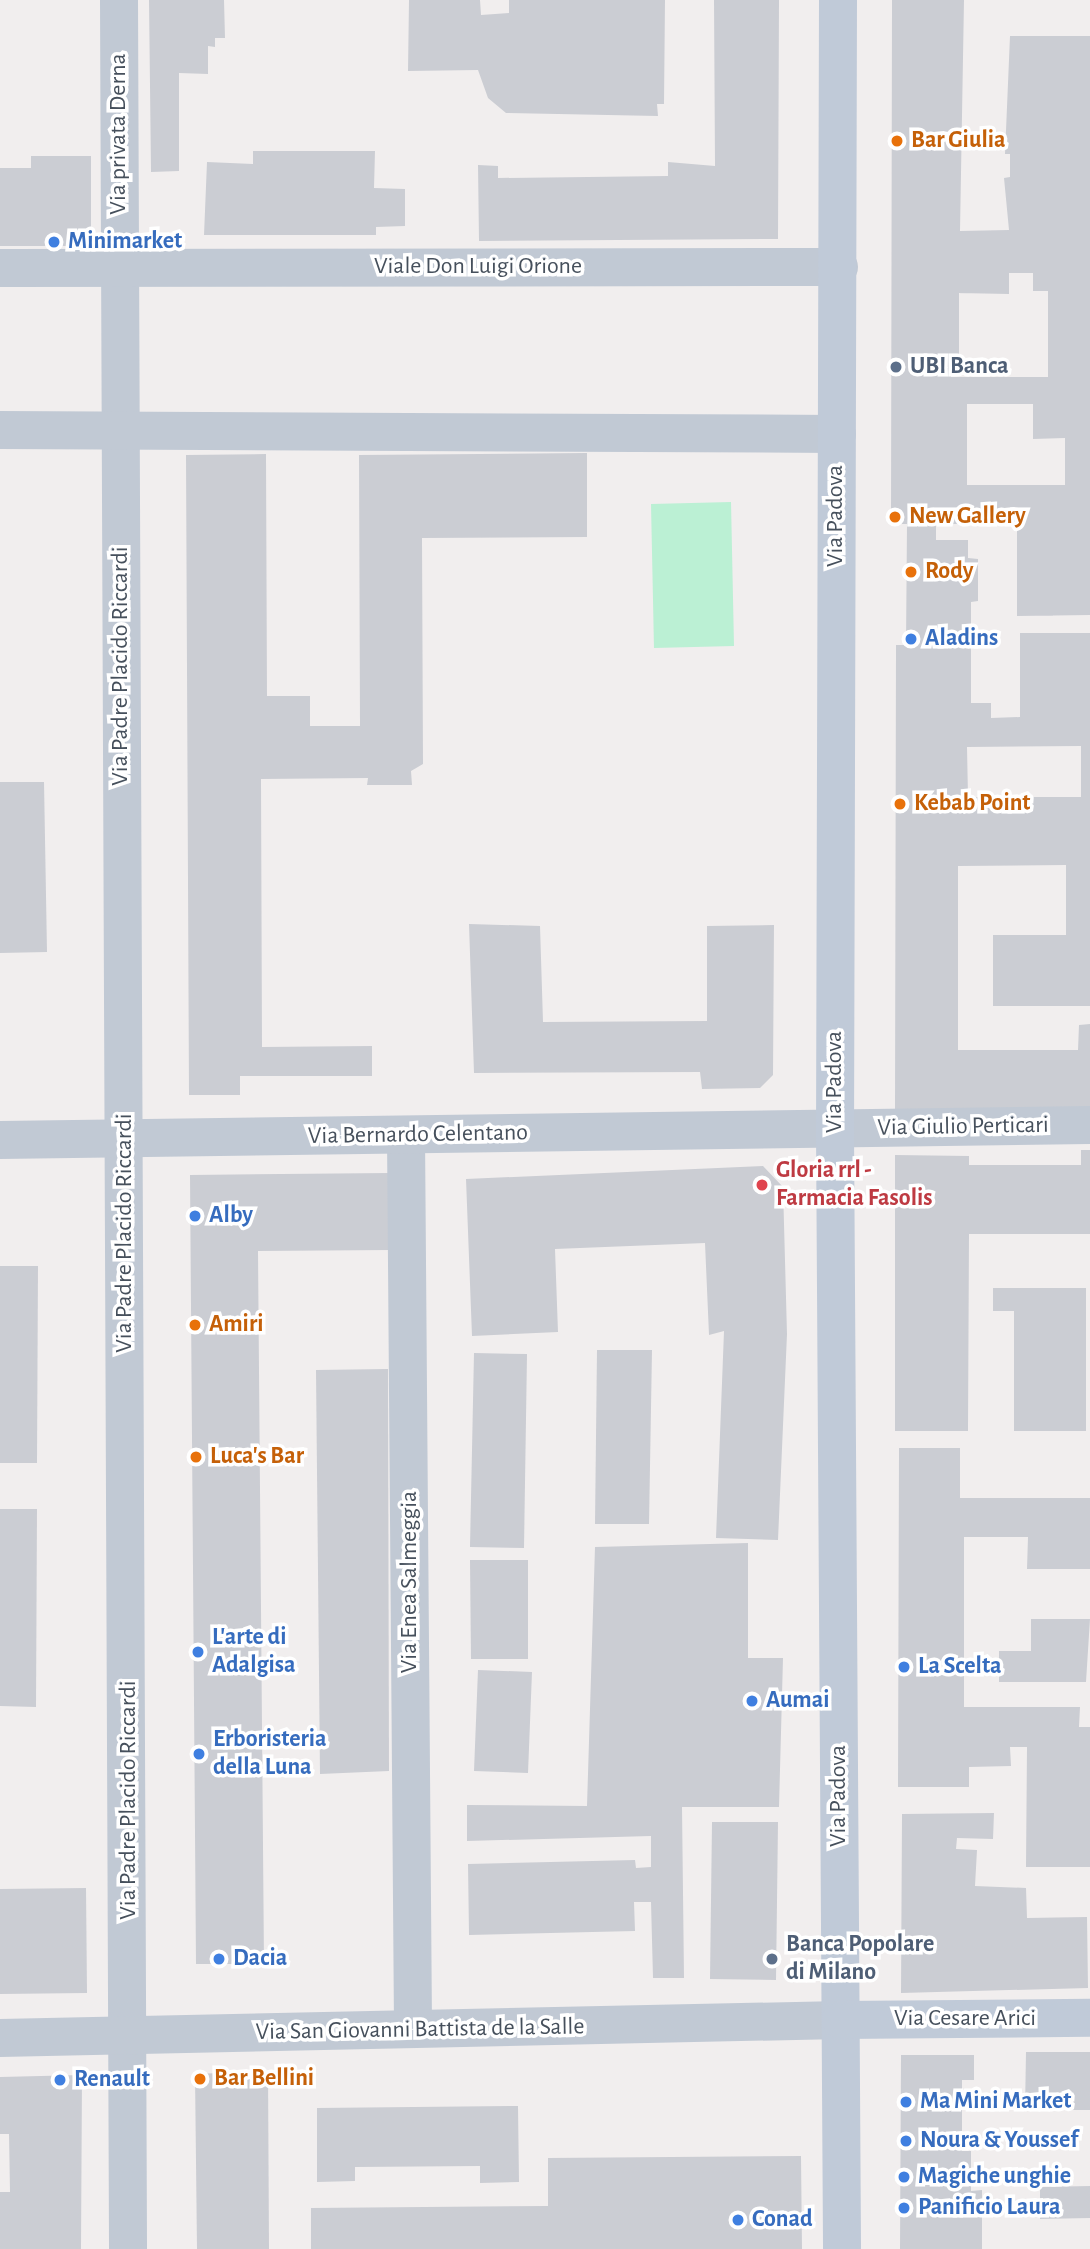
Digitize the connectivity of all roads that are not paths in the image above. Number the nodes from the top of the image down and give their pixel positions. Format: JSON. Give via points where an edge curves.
{"nodes":[{"id":1,"x":119,"y":0,"type":"edge"},
{"id":2,"x":838,"y":0,"type":"edge"},
{"id":3,"x":118,"y":267,"type":"junction"},
{"id":4,"x":839,"y":267,"type":"junction"},
{"id":5,"x":0,"y":268,"type":"edge"},
{"id":6,"x":0,"y":430,"type":"edge"},
{"id":7,"x":120,"y":430,"type":"junction"},
{"id":8,"x":837,"y":434,"type":"junction"},
{"id":9,"x":1090,"y":1125,"type":"edge"},
{"id":10,"x":835,"y":1130,"type":"junction"},
{"id":11,"x":406,"y":1135,"type":"junction"},
{"id":12,"x":0,"y":1140,"type":"edge"},
{"id":13,"x":124,"y":1141,"type":"junction"},
{"id":14,"x":1090,"y":2018,"type":"edge"},
{"id":15,"x":841,"y":2020,"type":"junction"},
{"id":16,"x":413,"y":2029,"type":"junction"},
{"id":17,"x":131,"y":2036,"type":"junction"},
{"id":18,"x":0,"y":2038,"type":"edge"},
{"id":19,"x":128,"y":2249,"type":"edge"},
{"id":20,"x":842,"y":2249,"type":"edge"}],
"edges":[{"from":1,"to":3,"type":"street","name":"Via privata Derna"},
{"from":2,"to":4,"type":"street","name":"Via Padova"},
{"from":3,"to":4,"type":"street","name":"Viale Don Luigi Orione"},
{"from":3,"to":5,"type":"street","name":"Viale Don Luigi Orione"},
{"from":3,"to":7,"type":"street"},
{"from":4,"to":8,"type":"street","name":"Via Padova"},
{"from":6,"to":7,"type":"street"},
{"from":7,"to":8,"type":"street"},
{"from":7,"to":13,"type":"street","name":"Via Padre Placido Riccardi"},
{"from":8,"to":10,"type":"street","name":"Via Padova"},
{"from":9,"to":10,"type":"street","name":"Via Giulio Perticari"},
{"from":10,"to":11,"type":"street","name":"Via Bernardo Celentano"},
{"from":10,"to":15,"type":"street","name":"Via Padova"},
{"from":11,"to":13,"type":"street","name":"Via Bernardo Celentano"},
{"from":11,"to":16,"type":"street","name":"Via Enea Salmeggia"},
{"from":12,"to":13,"type":"street","name":"Via Bernardo Celentano"},
{"from":13,"to":17,"type":"street","name":"Via Padre Placido Riccardi"},
{"from":14,"to":15,"type":"street","name":"Via Cesare Arici"},
{"from":15,"to":16,"type":"street","name":"Via San Giovanni Battista de la Salle"},
{"from":15,"to":20,"type":"street","name":"Via Padova"},
{"from":16,"to":17,"type":"street","name":"Via San Giovanni Battista de la Salle"},
{"from":17,"to":18,"type":"street","name":"Via San Giovanni Battista de la Salle"},
{"from":17,"to":19,"type":"street","name":"Via Padre Placido Riccardi"}]}
